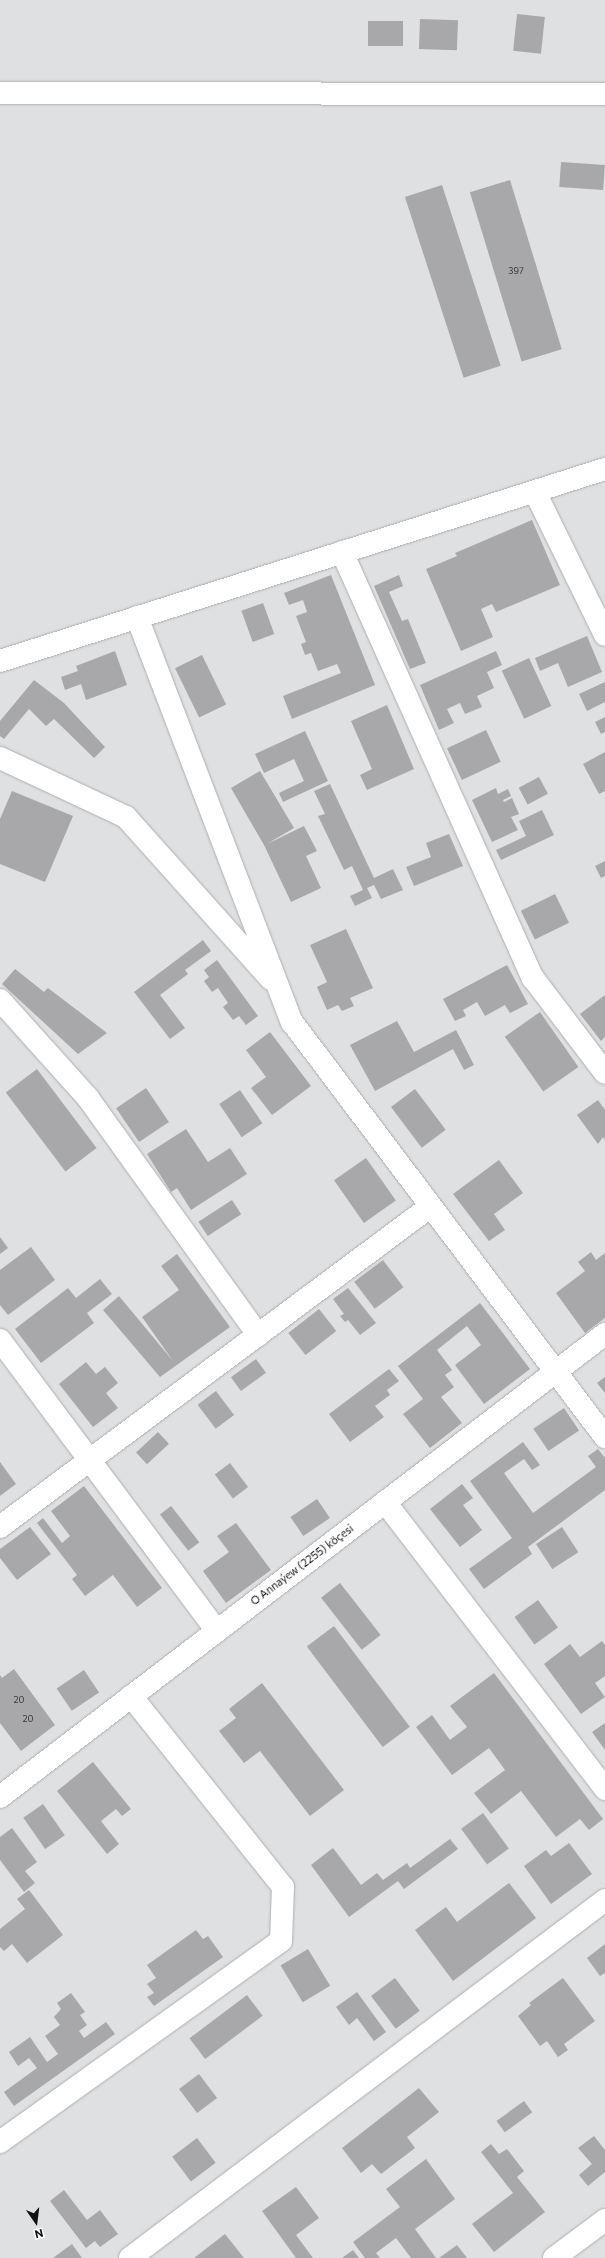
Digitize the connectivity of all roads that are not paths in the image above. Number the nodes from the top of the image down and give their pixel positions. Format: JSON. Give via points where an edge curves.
{"nodes":[{"id":1,"x":0,"y":93,"type":"edge"},
{"id":2,"x":605,"y":94,"type":"edge"},
{"id":3,"x":605,"y":469,"type":"edge"},
{"id":4,"x":535,"y":492,"type":"junction"},
{"id":5,"x":342,"y":552,"type":"junction"},
{"id":6,"x":137,"y":617,"type":"junction"},
{"id":7,"x":605,"y":635,"type":"edge"},
{"id":8,"x":0,"y":661,"type":"edge"},
{"id":9,"x":0,"y":758,"type":"edge"},
{"id":10,"x":280,"y":989,"type":"junction"},
{"id":11,"x":0,"y":1000,"type":"edge"},
{"id":12,"x":605,"y":1073,"type":"edge"},
{"id":13,"x":431,"y":1206,"type":"junction"},
{"id":14,"x":605,"y":1334,"type":"edge"},
{"id":15,"x":258,"y":1335,"type":"junction"},
{"id":16,"x":0,"y":1340,"type":"edge"},
{"id":17,"x":556,"y":1371,"type":"junction"},
{"id":18,"x":605,"y":1437,"type":"edge"},
{"id":19,"x":90,"y":1460,"type":"junction"},
{"id":20,"x":385,"y":1502,"type":"junction"},
{"id":21,"x":0,"y":1527,"type":"edge"},
{"id":22,"x":216,"y":1631,"type":"junction"},
{"id":23,"x":132,"y":1696,"type":"junction"},
{"id":24,"x":605,"y":1789,"type":"edge"},
{"id":25,"x":0,"y":1797,"type":"edge"},
{"id":26,"x":605,"y":1900,"type":"edge"},
{"id":27,"x":0,"y":2142,"type":"edge"},
{"id":28,"x":605,"y":2220,"type":"edge"},
{"id":29,"x":131,"y":2258,"type":"edge"},
{"id":30,"x":554,"y":2258,"type":"edge"}],
"edges":[{"from":1,"to":2,"type":"street"},
{"from":3,"to":4,"type":"street"},
{"from":4,"to":5,"type":"street"},
{"from":4,"to":7,"type":"street"},
{"from":5,"to":6,"type":"street"},
{"from":5,"to":12,"type":"street","via":[[533,978]]},
{"from":6,"to":8,"type":"street"},
{"from":6,"to":10,"type":"street"},
{"from":9,"to":10,"type":"street","via":[[126,817]]},
{"from":10,"to":13,"type":"street","via":[[292,1022]]},
{"from":11,"to":15,"type":"street","via":[[88,1098]]},
{"from":13,"to":15,"type":"street"},
{"from":13,"to":17,"type":"street"},
{"from":14,"to":17,"type":"street","name":"O Annaýew (2255) köçesi"},
{"from":15,"to":19,"type":"street"},
{"from":16,"to":19,"type":"street"},
{"from":17,"to":18,"type":"street"},
{"from":17,"to":20,"type":"street","name":"O Annaýew (2255) köçesi"},
{"from":19,"to":21,"type":"street"},
{"from":19,"to":22,"type":"street"},
{"from":20,"to":22,"type":"street","name":"O Annaýew (2255) köçesi"},
{"from":20,"to":24,"type":"street"},
{"from":22,"to":23,"type":"street","name":"O Annaýew (2255) köçesi"},
{"from":23,"to":25,"type":"street","name":"O Annaýew (2255) köçesi"},
{"from":23,"to":27,"type":"street","via":[[282,1887],[281,1940]]},
{"from":26,"to":29,"type":"street"},
{"from":28,"to":30,"type":"street"}]}
